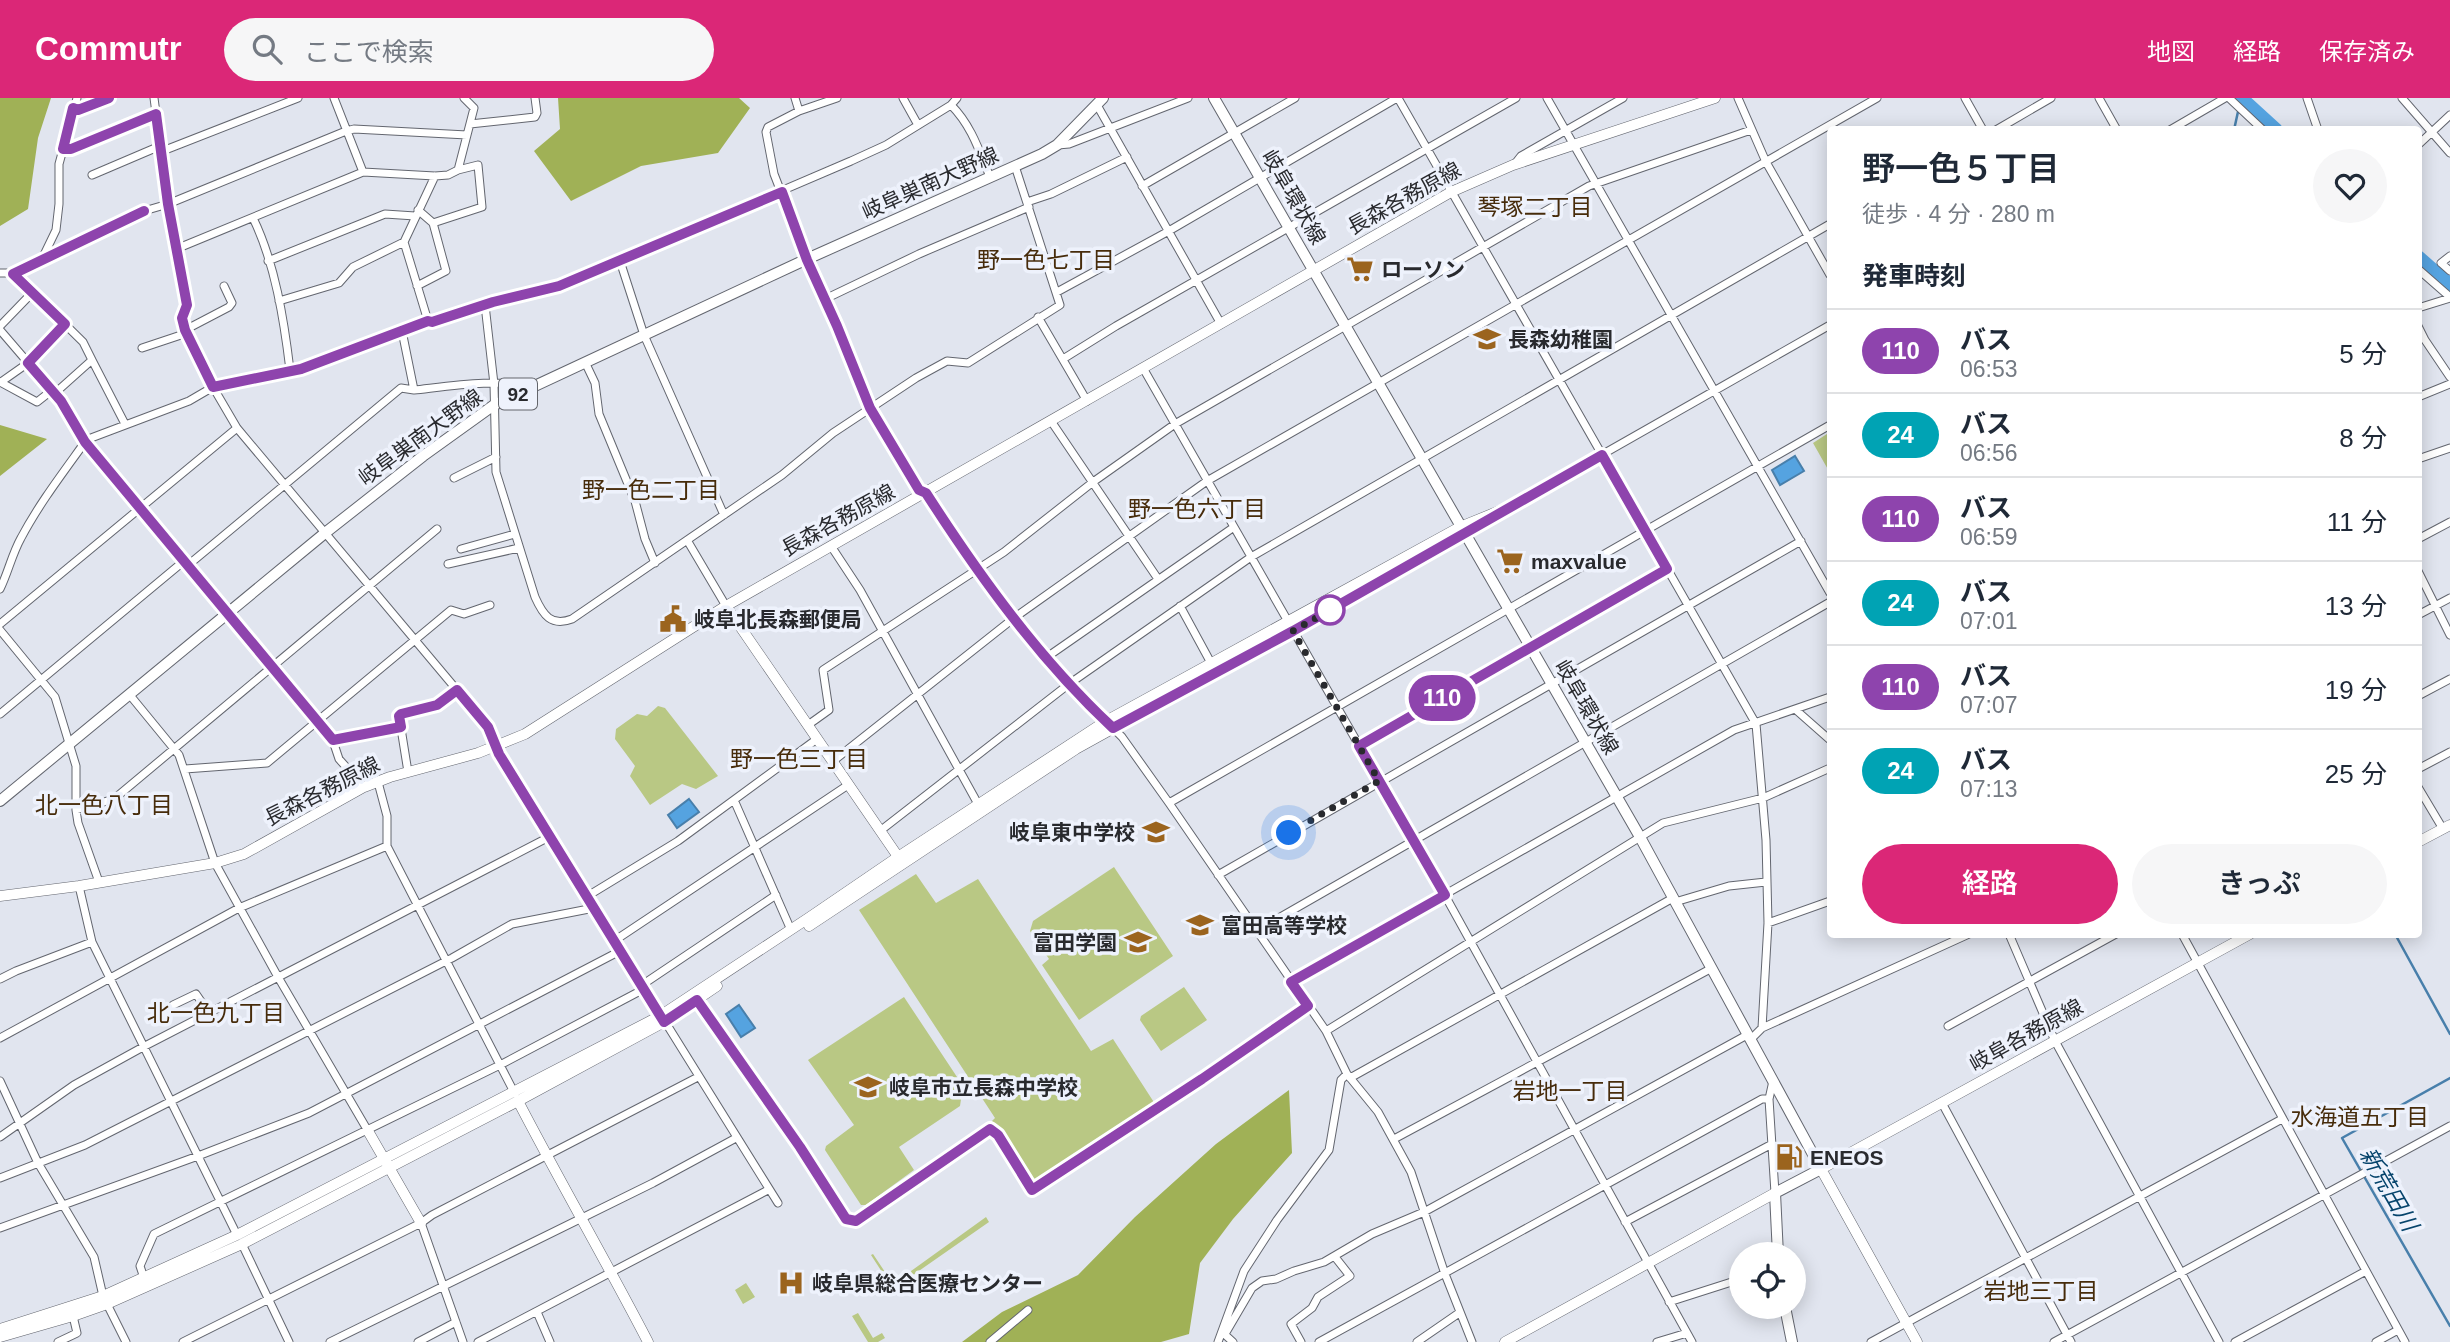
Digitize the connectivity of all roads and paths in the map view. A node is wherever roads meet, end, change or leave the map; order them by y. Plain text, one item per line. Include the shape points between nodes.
1 (77, 98) edge
2 (109, 98) edge
3 (164, 98) edge
4 (298, 98) edge
5 (334, 98) edge
6 (464, 98) edge
7 (535, 98) edge
8 (795, 98) edge
9 (837, 98) edge
10 (903, 98) edge
11 (1188, 98) edge
12 (1214, 98) edge
13 (1295, 98) edge
14 (1397, 98) edge
15 (1516, 98) edge
16 (1547, 98) edge
17 (1623, 98) edge
18 (1715, 98) edge
19 (1738, 98) edge
20 (1877, 98) edge
21 (1965, 98) edge
22 (2051, 98) edge
23 (2099, 98) edge
24 (2227, 98) edge
25 (2307, 98) edge
26 (2402, 98) edge
27 (154, 100) edge
28 (954, 101) edge
29 (1100, 102) edge
30 (73, 108) junction
31 (799, 111) junction
32 (156, 114) junction
33 (2450, 115) edge
34 (470, 124) junction
35 (918, 125) junction
36 (1828, 126) edge
37 (1981, 126) edge
38 (2003, 126) edge
39 (2115, 126) edge
40 (2177, 126) edge
41 (2258, 126) edge
42 (2318, 126) edge
43 (1110, 127) junction
44 (1827, 127) edge
45 (346, 131) junction
46 (1566, 131) junction
47 (1751, 131) junction
48 (1234, 133) junction
49 (2433, 134) junction
50 (467, 135) junction
51 (2422, 142) edge
52 (1057, 145) junction
53 (1574, 146) junction
54 (63, 149) junction
55 (160, 149) junction
56 (1427, 150) junction
57 (2450, 153) edge
58 (1127, 157) junction
59 (1766, 162) junction
60 (1513, 165) junction
61 (1015, 166) junction
62 (458, 170) junction
63 (363, 172) junction
64 (92, 175) dead end
65 (435, 176) junction
66 (990, 177) junction
67 (1260, 177) junction
68 (1596, 185) junction
69 (1142, 186) junction
70 (782, 192) junction
71 (1451, 192) junction
72 (168, 204) junction
73 (1028, 205) junction
74 (416, 213) junction
75 (253, 218) junction
76 (433, 223) junction
77 (1827, 226) edge
78 (1289, 227) junction
79 (1167, 232) junction
80 (1809, 236) junction
81 (1628, 240) junction
82 (404, 242) junction
83 (1483, 248) junction
84 (176, 249) junction
85 (2450, 256) edge
86 (42, 260) junction
87 (807, 260) junction
88 (268, 261) junction
89 (620, 261) junction
90 (1827, 269) edge
91 (1314, 271) junction
92 (2450, 271) edge
93 (0, 273) edge
94 (2422, 273) edge
95 (13, 274) junction
96 (1196, 281) junction
97 (224, 286) dead end
98 (417, 286) junction
99 (1057, 292) junction
100 (32, 293) junction
101 (2450, 298) edge
102 (825, 299) junction
103 (279, 301) junction
104 (485, 305) junction
105 (1516, 305) junction
106 (2422, 307) edge
107 (1672, 315) junction
108 (1038, 317) junction
109 (428, 321) junction
110 (65, 324) junction
111 (1221, 324) junction
112 (1347, 325) junction
113 (1827, 327) edge
114 (0, 328) edge
115 (402, 331) junction
116 (186, 332) junction
117 (2422, 334) edge
118 (644, 335) junction
119 (142, 348) dead end
120 (1063, 359) junction
121 (92, 360) junction
122 (585, 362) junction
123 (28, 363) junction
124 (1143, 368) junction
125 (290, 370) junction
126 (2450, 377) edge
127 (1559, 380) junction
128 (1, 382) edge
129 (1379, 383) junction
130 (494, 384) junction
131 (2450, 384) edge
132 (213, 387) junction
133 (530, 388) junction
134 (414, 390) junction
135 (1714, 391) junction
136 (53, 392) junction
137 (2422, 395) edge
138 (1087, 401) junction
139 (494, 405) junction
140 (870, 408) junction
141 (1051, 421) junction
142 (125, 424) junction
143 (1175, 424) junction
144 (1827, 427) edge
145 (237, 428) junction
146 (85, 442) junction
147 (2450, 448) edge
148 (1602, 455) junction
149 (496, 457) junction
150 (1421, 457) junction
151 (2422, 458) edge
152 (1758, 466) junction
153 (454, 478) dead end
154 (1207, 481) junction
155 (1093, 482) junction
156 (285, 484) junction
157 (926, 493) junction
158 (1514, 505) joint
159 (140, 508) junction
160 (724, 514) junction
161 (2450, 522) edge
162 (1234, 527) junction
163 (437, 529) dead end
164 (1462, 530) junction
165 (1646, 531) junction
166 (325, 533) junction
167 (515, 534) junction
168 (1129, 537) junction
169 (2422, 537) edge
170 (687, 540) junction
171 (1801, 541) junction
172 (831, 546) junction
173 (461, 548) dead end
174 (519, 548) junction
175 (1251, 557) junction
176 (655, 563) junction
177 (186, 564) junction
178 (448, 564) dead end
179 (1667, 569) junction
180 (975, 570) junction
181 (1158, 579) junction
182 (2422, 580) edge
183 (369, 586) junction
184 (1827, 588) edge
185 (0, 589) edge
186 (2450, 597) edge
187 (1827, 604) edge
188 (490, 605) dead end
189 (726, 606) junction
190 (1180, 606) junction
191 (1688, 606) junction
192 (2434, 606) junction
193 (1509, 609) junction
194 (226, 613) junction
195 (2422, 613) edge
196 (1014, 618) junction
197 (1287, 621) junction
198 (0, 627) edge
199 (883, 630) junction
200 (1293, 631) junction
201 (2450, 635) edge
202 (415, 640) junction
203 (1531, 647) junction
204 (1047, 657) junction
205 (1211, 663) junction
206 (1722, 665) junction
207 (272, 666) junction
208 (2450, 679) edge
209 (41, 680) junction
210 (1069, 684) junction
211 (1552, 684) junction
212 (457, 690) junction
213 (129, 694) junction
214 (918, 694) junction
215 (2422, 694) edge
216 (1827, 698) edge
217 (1336, 707) junction
218 (1796, 710) junction
219 (0, 714) edge
220 (317, 721) junction
221 (1756, 724) junction
222 (808, 725) junction
223 (1110, 725) junction
224 (401, 727) junction
225 (1827, 737) edge
226 (817, 738) junction
227 (333, 740) junction
228 (1584, 742) junction
229 (69, 744) junction
230 (1359, 746) junction
231 (497, 747) junction
232 (174, 748) junction
233 (2450, 752) edge
234 (832, 762) junction
235 (2422, 767) edge
236 (185, 769) junction
237 (960, 769) junction
238 (1827, 769) edge
239 (408, 772) junction
240 (1379, 781) junction
241 (848, 785) junction
242 (379, 786) dead end
243 (364, 787) junction
244 (2422, 793) edge
245 (1616, 797) junction
246 (1763, 798) junction
247 (734, 800) junction
248 (0, 801) edge
249 (1169, 803) junction
250 (978, 804) junction
251 (76, 810) junction
252 (2446, 827) edge
253 (880, 831) junction
254 (550, 837) junction
255 (1640, 837) junction
256 (2422, 840) edge
257 (1414, 841) junction
258 (387, 846) junction
259 (754, 847) junction
260 (900, 860) junction
261 (215, 863) junction
262 (1218, 875) junction
263 (99, 882) junction
264 (1766, 882) junction
265 (79, 886) junction
266 (776, 895) junction
267 (1445, 895) junction
268 (0, 896) edge
269 (586, 897) junction
270 (1674, 900) junction
271 (1827, 902) edge
272 (418, 906) junction
273 (239, 908) junction
274 (594, 908) junction
275 (1768, 923) junction
276 (790, 930) junction
277 (1256, 931) junction
278 (1960, 938) edge
279 (2011, 938) edge
280 (2109, 938) edge
281 (2184, 938) edge
282 (2243, 938) edge
283 (614, 941) junction
284 (1471, 941) junction
285 (92, 942) junction
286 (620, 951) junction
287 (445, 959) junction
288 (2198, 963) junction
289 (1712, 968) junction
290 (278, 977) junction
291 (0, 979) edge
292 (110, 979) junction
293 (2030, 981) junction
294 (1291, 982) junction
295 (643, 987) junction
296 (1500, 995) junction
297 (697, 1000) junction
298 (173, 1005) dead end
299 (1308, 1006) junction
300 (209, 1013) junction
301 (662, 1019) junction
302 (480, 1025) junction
303 (1948, 1026) dead end
304 (1762, 1028) junction
305 (309, 1029) junction
306 (1326, 1031) junction
307 (0, 1038) edge
308 (1749, 1038) junction
309 (2055, 1041) junction
310 (143, 1047) junction
311 (1537, 1062) junction
312 (500, 1065) junction
313 (1348, 1076) junction
314 (698, 1077) junction
315 (0, 1081) edge
316 (1773, 1082) junction
317 (345, 1094) junction
318 (516, 1096) junction
319 (1769, 1099) junction
320 (170, 1101) junction
321 (1942, 1103) junction
322 (2282, 1119) junction
323 (19, 1122) junction
324 (2450, 1126) edge
325 (1574, 1129) junction
326 (368, 1130) junction
327 (0, 1137) edge
328 (736, 1139) junction
329 (1394, 1139) junction
330 (1772, 1144) junction
331 (546, 1154) junction
332 (198, 1156) junction
333 (38, 1163) junction
334 (387, 1163) junction
335 (1821, 1169) junction
336 (0, 1178) edge
337 (1605, 1186) junction
338 (768, 1190) junction
339 (1775, 1193) junction
340 (2324, 1195) junction
341 (2140, 1196) junction
342 (221, 1200) junction
343 (778, 1203) dead end
344 (62, 1204) junction
345 (1424, 1212) junction
346 (583, 1218) junction
347 (1625, 1222) junction
348 (421, 1223) junction
349 (0, 1228) edge
350 (239, 1239) junction
351 (1777, 1242) edge
352 (1335, 1257) junction
353 (2026, 1258) junction
354 (1647, 1263) junction
355 (2366, 1271) junction
356 (612, 1272) junction
357 (2181, 1273) junction
358 (1445, 1274) junction
359 (144, 1278) junction
360 (1729, 1283) edge
361 (444, 1286) junction
362 (269, 1299) junction
363 (105, 1300) junction
364 (1669, 1302) junction
365 (1028, 1310) dead end
366 (537, 1312) junction
367 (1459, 1313) junction
368 (73, 1316) junction
369 (1788, 1319) edge
370 (456, 1322) junction
371 (1905, 1324) junction
372 (0, 1329) edge
373 (2398, 1329) junction
374 (1224, 1333) junction
375 (1687, 1333) junction
376 (0, 1337) edge
377 (2069, 1338) edge
378 (58, 1342) edge
379 (126, 1342) edge
380 (183, 1342) edge
381 (289, 1342) edge
382 (330, 1342) edge
383 (418, 1342) edge
384 (463, 1342) edge
385 (478, 1342) edge
386 (550, 1342) edge
387 (649, 1342) edge
388 (990, 1342) edge
389 (1218, 1342) edge
390 (1233, 1342) edge
391 (1301, 1342) edge
392 (1319, 1342) edge
393 (1418, 1342) edge
394 (1472, 1342) edge
395 (1504, 1342) edge
396 (1657, 1342) edge
397 (1692, 1342) edge
398 (1793, 1342) edge
399 (1871, 1342) edge
400 (1917, 1342) edge
401 (2054, 1342) edge
402 (2219, 1342) edge
403 (2235, 1342) edge
404 (2376, 1342) edge
405 (2405, 1342) edge

1 - 30 street
2 - 30 street
3 - 27 street
4 - 55 street
5 - 45 street
6 - 34 street via 474,108
7 - 34 street via 535,117
8 - 31 street
9 - 31 street
10 - 35 street
11 - 43 street
12 - 48 main road, 岐阜環状線
13 - 48 street
14 - 56 street
14 - 67 street
15 - 56 street
16 - 46 street
17 - 46 street
18 - 53 street, 長森各務原線
19 - 47 street
20 - 36 street
21 - 37 street
22 - 38 street
23 - 39 street
24 - 40 street
24 - 41 street
25 - 42 street
26 - 49 street
27 - 32 street
28 - 35 street
28 - 66 street
29 - 43 street
29 - 52 main road, 岐阜巣南大野線 / 92
30 - 54 street
31 - 70 street via 766,132
32 - 54 street
32 - 55 street
33 - 49 street
34 - 50 street
35 - 70 street via 886,145
43 - 52 street
43 - 58 street
44 - 59 street
45 - 50 street
45 - 63 street
45 - 72 street
46 - 53 street
46 - 60 street
47 - 59 street
47 - 68 street
48 - 67 main road, 岐阜環状線
48 - 69 street
49 - 51 street
49 - 57 street
50 - 62 street
52 - 61 main road, 岐阜巣南大野線 / 92
53 - 60 street, 長森各務原線
53 - 68 street
54 - 86 street via 56,229
55 - 64 street
55 - 72 street
56 - 71 street
56 - 78 street
58 - 69 street
58 - 73 street
59 - 80 street
59 - 81 street
60 - 71 street, 長森各務原線
61 - 66 main road, 岐阜巣南大野線 / 92
61 - 73 street
62 - 65 street
62 - 76 street via 478,165 482,207
63 - 65 street
63 - 75 street
65 - 74 street
66 - 87 main road, 岐阜巣南大野線 / 92
67 - 78 main road, 岐阜環状線
67 - 79 street
68 - 81 street
68 - 83 street
69 - 79 street
70 - 87 street
70 - 89 street
71 - 83 street
71 - 91 street, 長森各務原線
72 - 84 street
72 - 86 street
73 - 99 street
73 - 102 street
74 - 76 street
74 - 82 street
74 - 88 street via 385,214
75 - 84 street
75 - 88 street
76 - 98 street via 446,271
77 - 80 street
78 - 91 main road, 岐阜環状線
78 - 96 street
79 - 96 street
79 - 99 street
80 - 90 street
80 - 107 street
81 - 105 street
81 - 107 street
82 - 98 street
82 - 103 street via 353,267 339,284
83 - 105 street
83 - 112 street
84 - 116 street via 187,305 182,318
85 - 92 street via 2441,263
86 - 95 street
87 - 102 street
87 - 118 main road, 岐阜巣南大野線 / 92
88 - 103 street
89 - 104 street via 559,286
89 - 118 street
91 - 111 street, 長森各務原線
91 - 112 main road, 岐阜環状線
93 - 95 street
94 - 101 street
95 - 100 street
96 - 111 street
96 - 120 street
97 - 116 street via 231,297 229,307
98 - 109 street
99 - 108 street via 1060,305
100 - 110 street
100 - 114 street
101 - 106 street
102 - 140 street
103 - 125 street
104 - 109 street
104 - 130 street
105 - 127 street
105 - 129 street
107 - 127 street
107 - 135 street
108 - 120 street
108 - 140 street via 968,363 947,361
109 - 115 street
110 - 121 street via 83,342
110 - 123 street
111 - 124 street, 長森各務原線
112 - 129 main road, 岐阜環状線
112 - 143 street
113 - 135 street
114 - 123 street
115 - 125 street
115 - 134 street
116 - 119 street
116 - 132 street
117 - 126 street
118 - 122 main road, 岐阜巣南大野線 / 92
118 - 160 street
120 - 138 street
121 - 136 street
121 - 142 street
122 - 133 main road, 岐阜巣南大野線 / 92
122 - 176 street via 595,383 598,414
123 - 128 street
123 - 136 street
124 - 138 street, 長森各務原線
124 - 143 street
125 - 132 street
127 - 148 street
127 - 150 street
128 - 136 street via 37,402
129 - 150 main road, 岐阜環状線
129 - 154 street
130 - 133 street
130 - 134 street
130 - 139 street
131 - 137 street
132 - 142 street via 189,401
132 - 145 street
133 - 139 main road, 岐阜巣南大野線 / 92
134 - 156 street via 401,388
135 - 148 street
135 - 152 street
136 - 146 street
138 - 141 street, 長森各務原線
139 - 149 street
139 - 166 main road, 岐阜巣南大野線 / 92
140 - 157 street via 919,490
140 - 160 street
141 - 155 street
141 - 157 street, 長森各務原線
142 - 146 street
143 - 154 street
143 - 155 street
144 - 152 street
145 - 156 street
145 - 159 street
146 - 159 street
146 - 185 street via 19,541
147 - 151 street
148 - 158 street
148 - 165 street
149 - 153 street
149 - 167 street
150 - 164 main road, 岐阜環状線
150 - 175 street
152 - 165 street
152 - 171 street
154 - 162 street
154 - 168 street
155 - 168 street
155 - 180 street
156 - 166 street
156 - 177 street
157 - 172 street, 長森各務原線
157 - 180 street
158 - 164 street
159 - 177 street
159 - 198 street
160 - 170 street
161 - 169 street
162 - 175 street
162 - 181 street
163 - 183 street
164 - 193 main road, 岐阜環状線
164 - 197 street
164 - 200 street
165 - 179 street
165 - 193 street
166 - 183 street
166 - 194 main road, 岐阜巣南大野線 / 92
167 - 173 street
167 - 174 street
168 - 181 street
168 - 196 street
170 - 176 street
170 - 189 street
171 - 184 street
171 - 191 street
172 - 189 street, 長森各務原線
172 - 199 street
174 - 176 street via 542,611 551,621 562,623
174 - 178 street
175 - 190 street
175 - 197 street
177 - 194 street
177 - 209 street
179 - 191 street
179 - 203 street
180 - 196 street
180 - 199 street
181 - 204 street
182 - 192 street
183 - 202 street
183 - 207 street
186 - 192 street
187 - 206 street
188 - 202 street via 464,614 452,610
189 - 222 street
189 - 231 street, 長森各務原線 via 525,734
190 - 205 street
190 - 210 street
191 - 206 street
191 - 211 street
192 - 195 street
192 - 201 street
193 - 203 main road, 岐阜環状線
193 - 217 street
194 - 207 street
194 - 213 main road, 岐阜巣南大野線 / 92
196 - 204 street
196 - 214 street
197 - 200 street
197 - 205 street
198 - 209 street
199 - 214 street
199 - 222 street via 823,670 829,710
200 - 217 street
200 - 223 street
202 - 212 street
202 - 220 street
203 - 211 main road, 岐阜環状線
203 - 230 street
204 - 210 street
205 - 223 street
206 - 221 street
206 - 228 street
207 - 220 street
207 - 232 street
208 - 215 street
209 - 219 street
209 - 229 street via 55,697
210 - 223 street
210 - 237 street
211 - 228 main road, 岐阜環状線
211 - 240 street
212 - 224 street via 437,705 401,714
212 - 231 street via 488,727
213 - 229 main road, 岐阜巣南大野線 / 92
213 - 232 street
214 - 234 street
214 - 237 street
216 - 218 street
217 - 230 street
217 - 249 street
218 - 221 street
218 - 225 street
220 - 227 street
220 - 236 street via 267,763
221 - 245 street via 1734,730
221 - 246 street
222 - 226 street
223 - 249 street
223 - 250 street
223 - 260 street
224 - 227 street
224 - 239 street
226 - 234 street
226 - 247 street
227 - 243 street via 339,759
228 - 245 main road, 岐阜環状線
228 - 257 street
229 - 248 main road, 岐阜巣南大野線 / 92
229 - 251 street via 76,766
230 - 240 street
231 - 239 street, 長森各務原線
231 - 254 street
232 - 236 street
232 - 251 street via 114,799
233 - 235 street
234 - 241 street
236 - 261 street
237 - 250 street
237 - 253 street
238 - 246 street
239 - 243 street, 長森各務原線
240 - 257 street
240 - 262 street
241 - 253 street
241 - 259 street
242 - 258 street via 387,816
243 - 261 street, 長森各務原線 via 244,853
244 - 252 street
245 - 255 main road, 岐阜環状線
245 - 267 street
246 - 255 street via 1673,819
246 - 264 street
247 - 259 street
247 - 269 street via 678,841
249 - 262 street
250 - 260 street
251 - 263 street
252 - 256 street
253 - 260 street
254 - 269 street
254 - 272 street
255 - 270 main road, 岐阜環状線
255 - 284 street
257 - 267 street
257 - 277 street
258 - 272 street
258 - 273 street
259 - 266 street
259 - 283 street
260 - 276 street
260 - 297 street
261 - 263 street, 長森各務原線
261 - 273 street
262 - 277 street
263 - 265 street, 長森各務原線
264 - 270 street
264 - 275 street
265 - 268 street, 長森各務原線
265 - 285 street
266 - 276 street
266 - 295 street
267 - 284 street
267 - 294 street
269 - 274 street
270 - 289 main road, 岐阜環状線
270 - 296 street
271 - 275 street
272 - 287 street
272 - 290 street
273 - 290 street
273 - 292 street
274 - 283 street
274 - 287 street via 512,924
275 - 304 street
276 - 301 street
277 - 294 street
278 - 304 street
279 - 293 street
280 - 293 street
281 - 288 street
282 - 288 street, 岐阜各務原線
283 - 286 street
284 - 296 street
284 - 306 street
285 - 291 street
285 - 292 street
286 - 295 street
286 - 302 street
287 - 302 street
287 - 305 street
288 - 309 street, 岐阜各務原線
288 - 322 street
289 - 308 main road, 岐阜環状線
289 - 311 street
290 - 300 street
290 - 305 street
292 - 307 street
292 - 310 street
293 - 303 street
293 - 309 street
294 - 299 street
295 - 301 street
295 - 312 street
296 - 311 street
296 - 313 street
297 - 299 street via 852,1222 990,1129 1032,1190
297 - 301 street
298 - 300 street via 195,994
299 - 306 street
300 - 310 street
301 - 314 street
301 - 318 street
302 - 312 street
302 - 317 street
304 - 308 street
305 - 317 street
305 - 320 street
306 - 313 street
308 - 316 main road, 岐阜環状線
308 - 325 street
309 - 321 street, 岐阜各務原線
309 - 341 street
310 - 320 street
310 - 323 street
311 - 325 street
311 - 329 street
312 - 318 street
312 - 326 street
313 - 329 street
313 - 374 street via 1341,1080 1329,1150 1244,1271
314 - 328 street
314 - 331 street
315 - 323 street
316 - 319 street
316 - 335 main road, 岐阜環状線
317 - 326 street
317 - 332 street
318 - 331 street
318 - 334 street
319 - 330 street
319 - 337 street
320 - 332 street
320 - 333 street via 85,1145
321 - 335 street, 岐阜各務原線
321 - 353 street
322 - 340 street
322 - 341 street
323 - 327 street
323 - 333 street
324 - 340 street
325 - 337 street
325 - 345 street
326 - 334 street
326 - 342 street
328 - 338 street
328 - 346 street
329 - 345 street
330 - 339 street
330 - 347 street
331 - 346 street
331 - 348 street
332 - 342 street
332 - 344 street
333 - 336 street
333 - 344 street
334 - 348 street
334 - 350 street
335 - 339 main road
335 - 371 street
337 - 347 street
337 - 358 street
338 - 343 street
338 - 356 street
339 - 351 main road
339 - 354 street
340 - 355 street
340 - 357 street
341 - 353 street
341 - 357 street
342 - 350 street
342 - 359 street via 154,1234 140,1266
344 - 349 street
344 - 363 street via 94,1257
345 - 352 street via 1372,1234
345 - 358 street
346 - 356 street
346 - 361 street
347 - 354 street
348 - 361 street
348 - 362 street
350 - 359 street
350 - 362 street
350 - 363 street
352 - 374 street via 1262,1281
352 - 391 street via 1350,1276 1318,1297 1312,1308 1291,1324
353 - 371 street
353 - 377 street
354 - 364 street
354 - 395 street
355 - 373 street
355 - 403 street
356 - 366 street
356 - 387 street
357 - 377 street
357 - 402 street
358 - 367 street
358 - 392 street
359 - 363 street
360 - 364 street
361 - 370 street
361 - 382 street
362 - 380 street
362 - 381 street
363 - 368 street
363 - 372 street
363 - 379 street
364 - 375 street
365 - 388 street
366 - 385 street
366 - 386 street
367 - 393 street
367 - 394 street
368 - 376 street
368 - 378 street via 77,1333
369 - 398 main road
370 - 383 street
370 - 384 street
371 - 399 street
371 - 400 street
373 - 404 street
373 - 405 street
374 - 389 street
374 - 390 street
375 - 396 street
375 - 397 street
377 - 401 street

